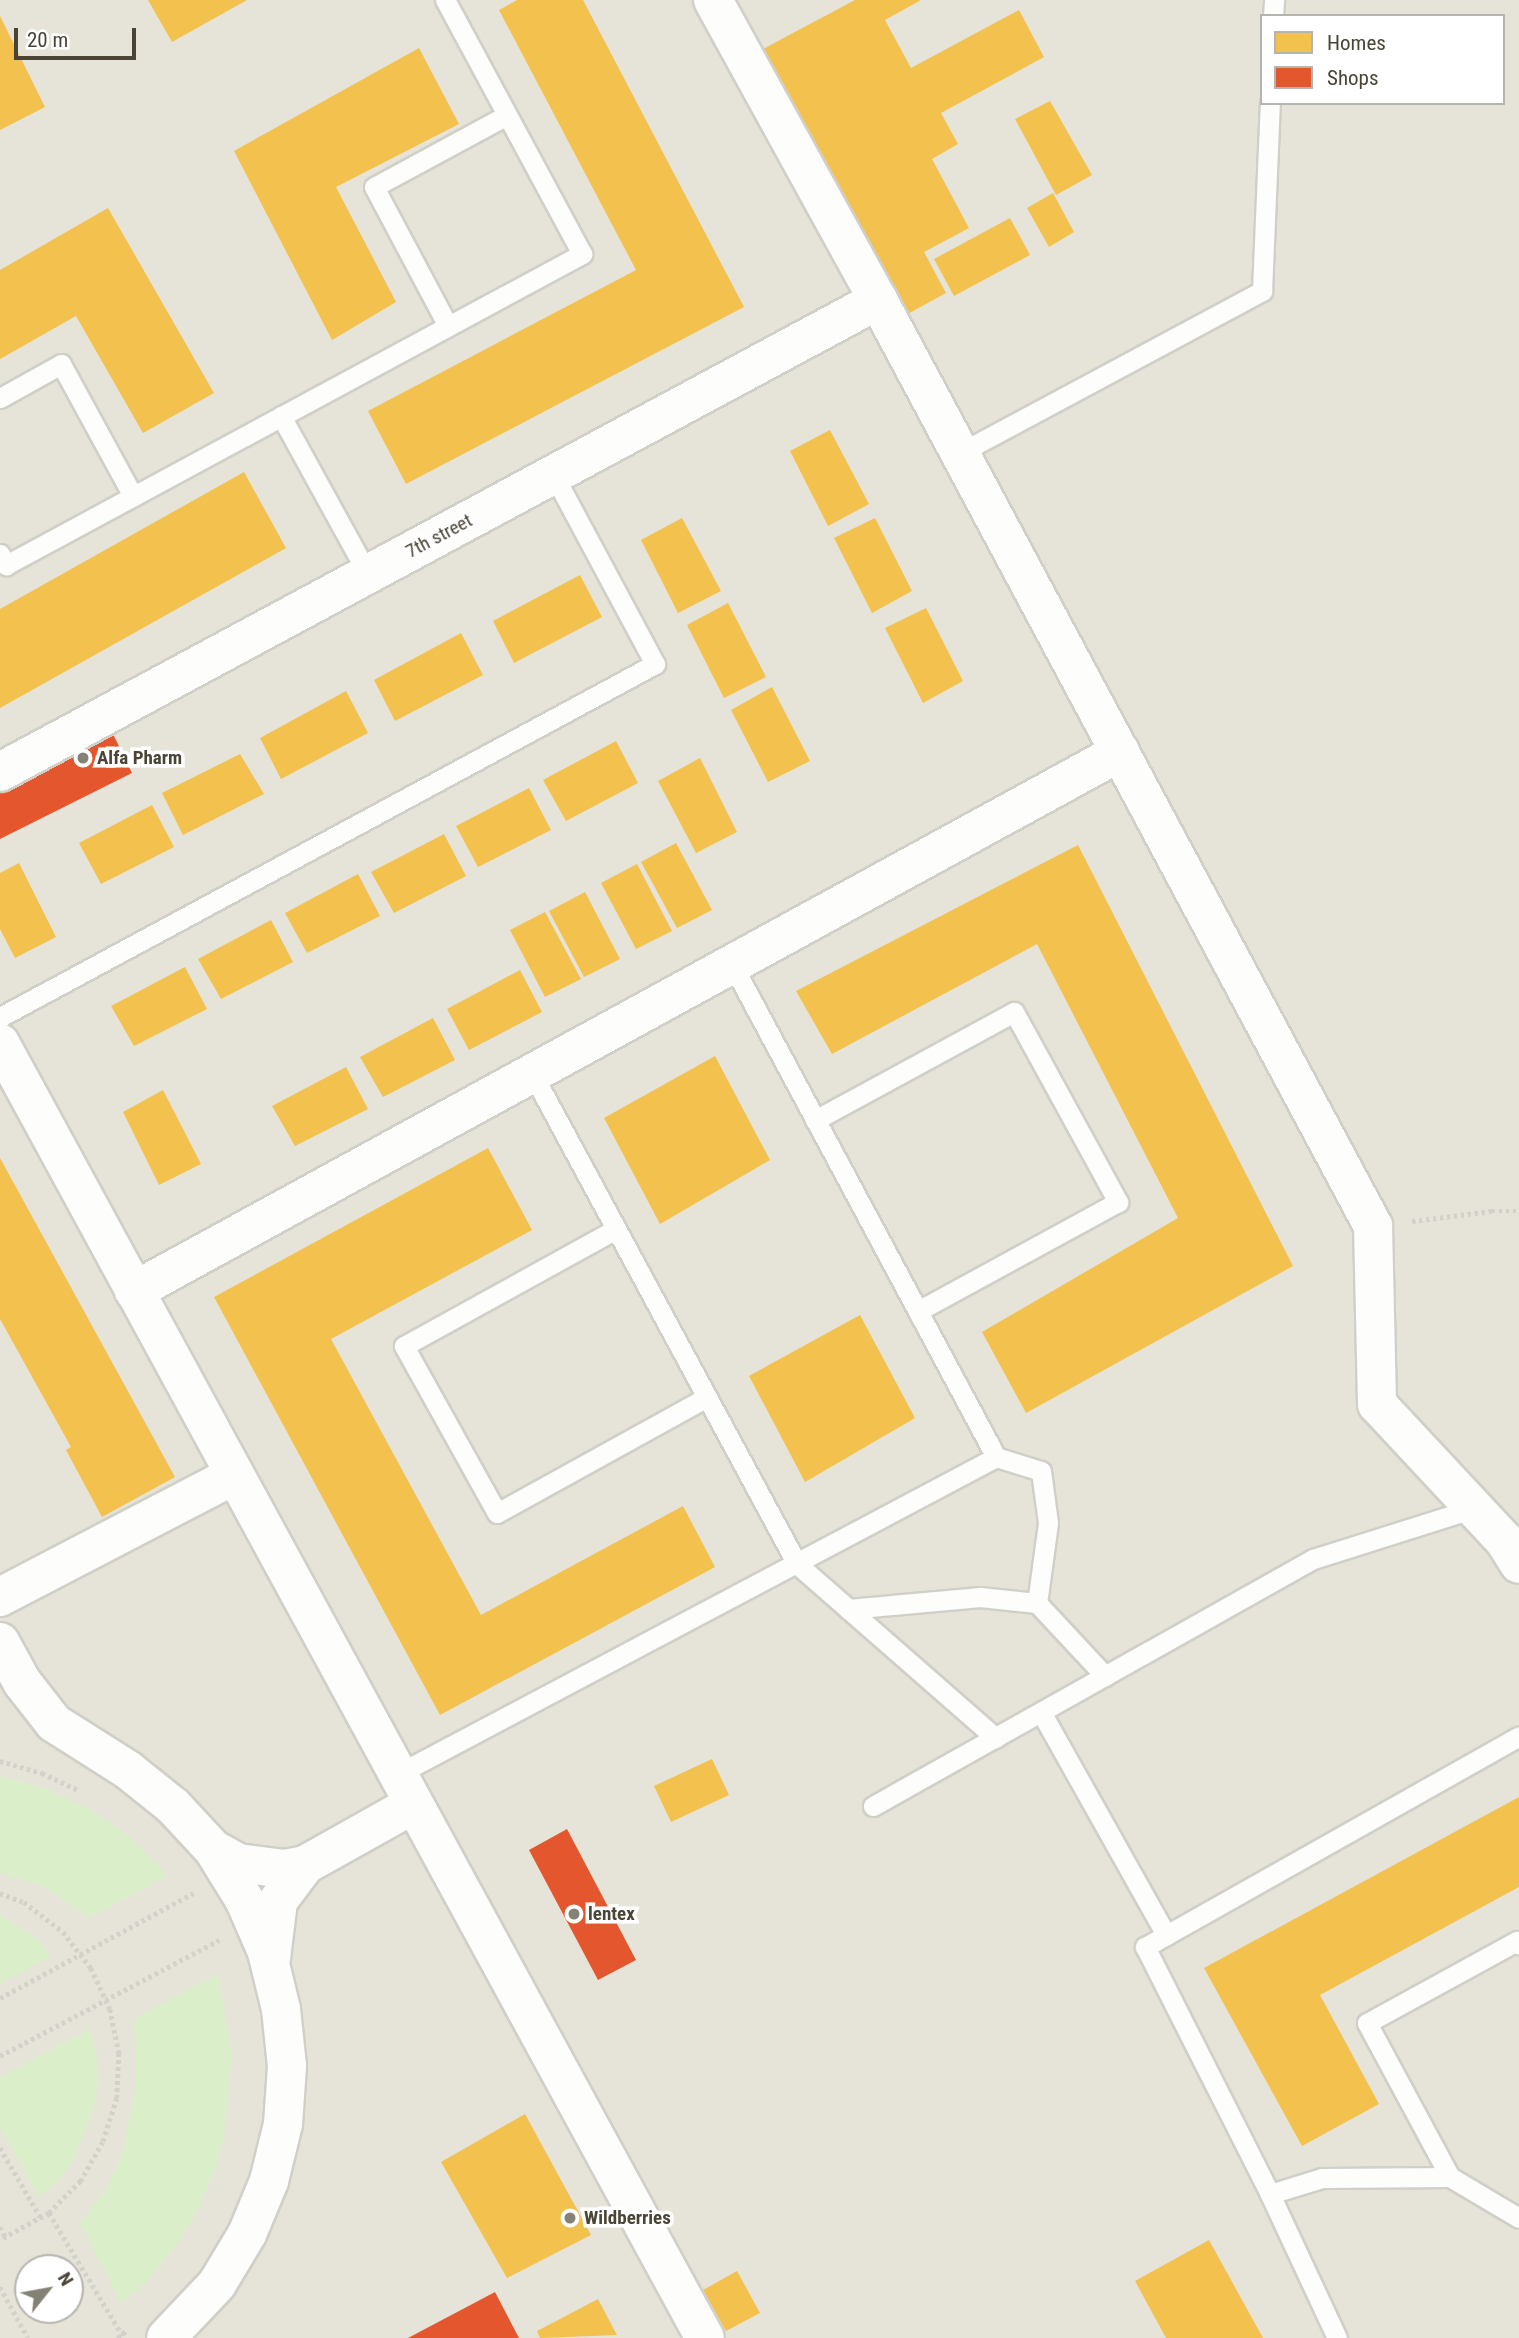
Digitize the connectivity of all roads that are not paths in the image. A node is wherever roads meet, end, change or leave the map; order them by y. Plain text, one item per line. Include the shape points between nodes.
1 (445, 0) edge
2 (713, 0) edge
3 (1270, 105) edge
4 (507, 115) junction
5 (878, 300) junction
6 (448, 326) junction
7 (0, 398) edge
8 (281, 416) junction
9 (960, 453) junction
10 (553, 474) junction
11 (133, 496) junction
12 (0, 554) edge
13 (368, 574) junction
14 (1120, 752) junction
15 (0, 772) edge
16 (732, 964) junction
17 (0, 1017) edge
18 (0, 1043) edge
19 (532, 1073) junction
20 (815, 1120) junction
21 (616, 1229) junction
22 (134, 1291) junction
23 (918, 1311) junction
24 (707, 1397) junction
25 (996, 1458) junction
26 (234, 1475) junction
27 (1475, 1508) junction
28 (797, 1564) junction
29 (1519, 1564) edge
30 (0, 1597) edge
31 (1037, 1603) junction
32 (848, 1609) junction
33 (0, 1642) edge
34 (1105, 1676) junction
35 (1041, 1712) junction
36 (1519, 1736) edge
37 (996, 1738) junction
38 (404, 1790) junction
39 (873, 1806) dead end
40 (212, 1849) junction
41 (305, 1865) junction
42 (1166, 1935) junction
43 (1519, 1945) edge
44 (271, 1966) junction
45 (1450, 2177) junction
46 (1270, 2194) junction
47 (1519, 2218) edge
48 (149, 2332) edge
49 (691, 2333) edge
50 (1337, 2338) edge

1 - 4 lane
2 - 5 street
3 - 9 lane via 1262,291
4 - 6 lane via 374,187
4 - 6 lane via 582,254
5 - 9 street
5 - 10 street, 7th street
6 - 8 lane
7 - 11 lane via 61,364
8 - 11 lane
8 - 13 lane
9 - 14 street
10 - 13 street, 7th street
10 - 17 lane via 655,664
11 - 12 lane via 6,565
13 - 15 street, 7th street
14 - 16 street
14 - 27 street via 1373,1226 1377,1404
16 - 19 street
16 - 20 lane
18 - 22 street
19 - 21 lane
19 - 22 street
20 - 23 lane
20 - 23 lane via 1014,1012 1118,1202
21 - 24 lane
21 - 24 lane via 404,1346 497,1514
22 - 26 street
23 - 25 lane
24 - 28 lane
25 - 28 lane
25 - 31 lane via 1041,1471 1048,1523
26 - 30 street
26 - 38 street
27 - 29 street
27 - 34 lane via 1313,1559
28 - 32 lane
28 - 38 lane
31 - 32 lane via 980,1597
31 - 34 lane
32 - 37 lane
33 - 40 street via 22,1682 54,1723 128,1770 173,1807
34 - 35 lane
35 - 37 lane
35 - 42 lane
36 - 42 lane
37 - 39 lane
38 - 41 street
38 - 49 street
40 - 41 street via 238,1863 263,1868
40 - 44 street via 244,1899
41 - 44 street via 278,1901
42 - 46 lane via 1145,1947
43 - 45 lane via 1517,1941 1367,2023
44 - 48 street via 287,2066 283,2124 269,2181 247,2234 217,2284
45 - 46 lane via 1322,2178
45 - 47 lane
46 - 50 lane

